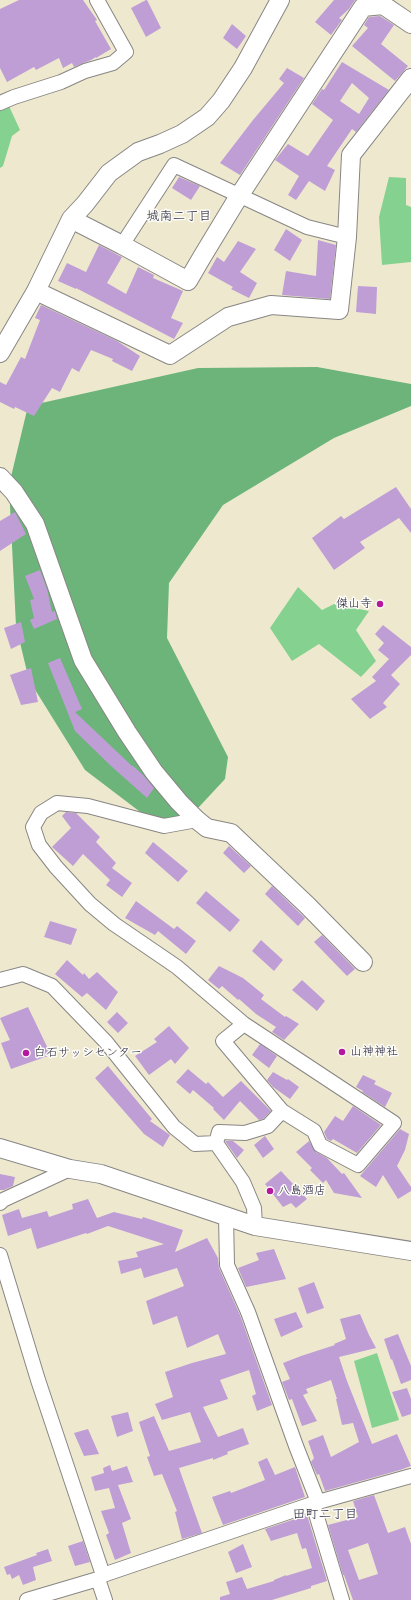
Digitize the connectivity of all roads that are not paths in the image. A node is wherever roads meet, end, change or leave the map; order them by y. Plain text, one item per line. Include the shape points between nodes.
1 (97, 0) edge
2 (280, 0) edge
3 (411, 24) edge
4 (411, 78) edge
5 (0, 103) edge
6 (239, 196) junction
7 (71, 219) junction
8 (346, 237) junction
9 (122, 245) junction
10 (36, 291) junction
11 (0, 352) edge
12 (0, 477) edge
13 (197, 820) junction
14 (363, 962) dead end
15 (0, 980) edge
16 (244, 1024) junction
17 (282, 1111) junction
18 (216, 1143) junction
19 (0, 1148) edge
20 (70, 1168) junction
21 (0, 1203) edge
22 (226, 1217) junction
23 (255, 1226) junction
24 (411, 1251) edge
25 (0, 1255) edge
26 (411, 1476) edge
27 (315, 1503) junction
28 (101, 1577) junction
29 (27, 1600) edge
30 (105, 1600) edge
31 (342, 1600) edge

1 - 5 street via 126,52 112,63
2 - 7 street via 243,68 207,117 182,134 138,152 109,173
3 - 6 street via 383,5 363,7
4 - 8 street via 351,155
6 - 8 street via 307,227
6 - 9 street via 174,165
6 - 9 street via 188,281
7 - 9 street
7 - 10 street
8 - 10 street via 339,310 271,304 228,317 170,355
10 - 11 street
12 - 13 street via 14,492 35,524 83,660 154,772
13 - 14 street via 207,828 231,834
13 - 16 street via 164,826 88,806 57,803 40,813 33,827 39,846 90,904 114,924 177,966
15 - 18 street via 23,974 52,986 106,1042 174,1127 194,1144
16 - 17 street via 223,1040
16 - 17 street via 394,1123 358,1165 320,1145 314,1131
17 - 18 street via 268,1126 246,1133 219,1132
18 - 23 street via 243,1182 254,1208
19 - 20 street
20 - 21 street
20 - 22 street via 101,1174
22 - 23 street
22 - 27 street via 227,1265 248,1312
23 - 24 street
25 - 28 street
26 - 27 street
27 - 28 street
27 - 31 street
28 - 29 street
28 - 30 street

